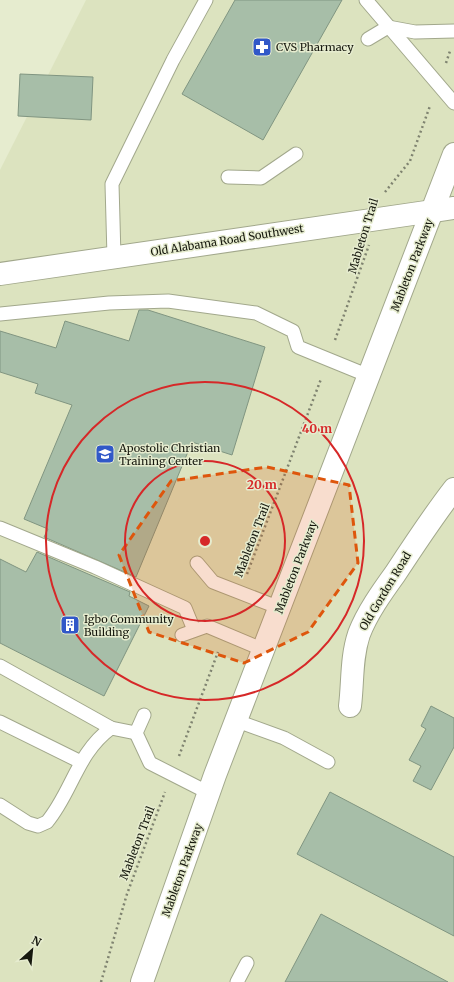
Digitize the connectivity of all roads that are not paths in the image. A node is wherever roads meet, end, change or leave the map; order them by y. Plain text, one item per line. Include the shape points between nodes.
1 (206, 0) edge
2 (366, 0) edge
3 (388, 27) junction
4 (454, 31) edge
5 (368, 39) dead end
6 (454, 102) edge
7 (296, 154) dead end
8 (454, 154) edge
9 (228, 177) dead end
10 (454, 208) edge
11 (433, 211) junction
12 (114, 257) junction
13 (0, 274) edge
14 (0, 314) edge
15 (369, 376) junction
16 (454, 489) edge
17 (0, 528) edge
18 (197, 563) dead end
19 (280, 608) junction
20 (264, 650) junction
21 (0, 666) edge
22 (350, 706) dead end
23 (144, 715) dead end
24 (237, 721) junction
25 (0, 722) edge
26 (112, 728) junction
27 (136, 733) junction
28 (81, 762) junction
29 (328, 762) dead end
30 (209, 793) junction
31 (0, 805) edge
32 (247, 963) dead end
33 (147, 981) edge
34 (237, 982) edge

1 - 12 lane via 172,60 112,184
2 - 3 lane
3 - 4 lane via 415,32
3 - 5 lane
3 - 6 lane
7 - 9 lane via 260,178
8 - 11 main road, Mableton Parkway
10 - 11 main road, Old Alabama Road Southwest
11 - 12 main road, Old Alabama Road Southwest
11 - 15 main road, Mableton Parkway
12 - 13 main road, Old Alabama Road Southwest
14 - 15 lane via 109,303 168,301 256,313 294,330 298,347
15 - 19 main road, Mableton Parkway
16 - 22 main road, Old Gordon Road via 382,592 360,633 352,661
17 - 20 lane via 185,608 188,633 207,626
18 - 19 lane via 213,582
19 - 20 main road, Mableton Parkway
20 - 24 main road, Mableton Parkway
21 - 26 lane
23 - 27 lane
24 - 29 lane via 284,738
24 - 30 main road, Mableton Parkway
25 - 28 lane
26 - 27 lane
26 - 28 lane via 101,736
27 - 30 lane via 150,763
28 - 31 lane via 47,822 38,826 28,823
30 - 33 main road, Mableton Parkway
32 - 34 lane

